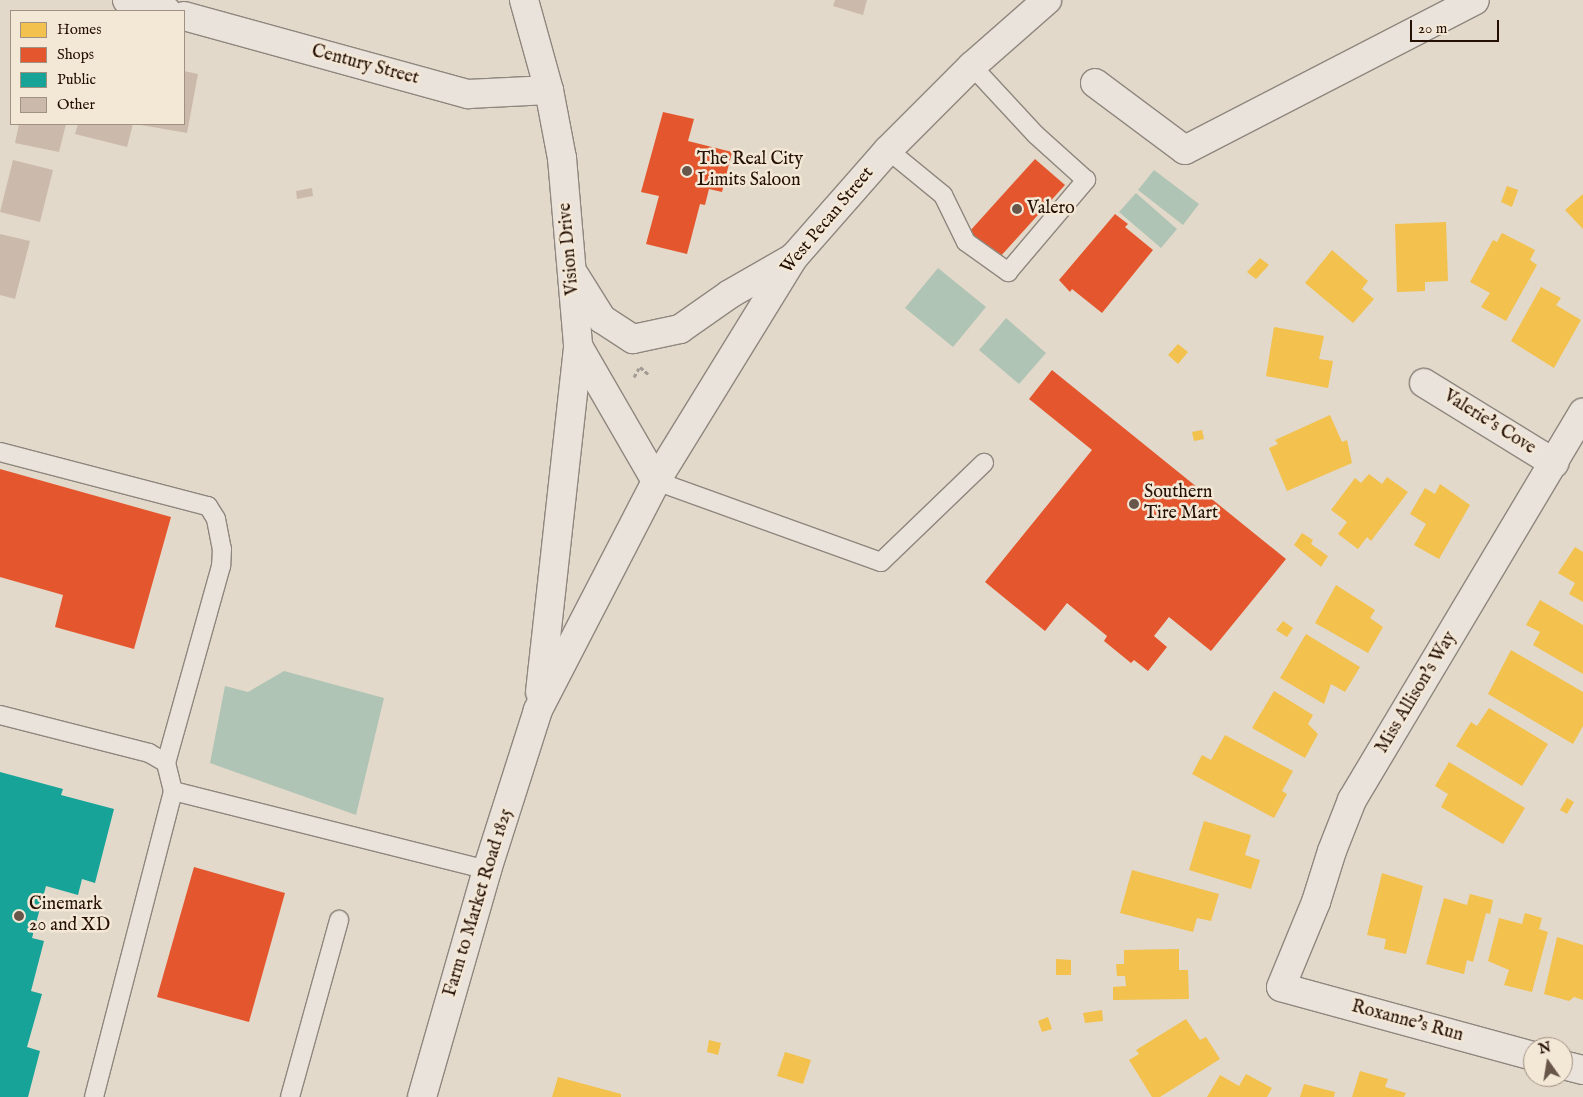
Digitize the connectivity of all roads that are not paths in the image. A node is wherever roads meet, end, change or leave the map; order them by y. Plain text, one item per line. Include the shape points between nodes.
1 (127, 0) edge
2 (524, 0) edge
3 (1475, 0) edge
4 (1032, 5) edge
5 (163, 10) edge
6 (185, 16) edge
7 (972, 66) junction
8 (1095, 84) dead end
9 (549, 90) junction
10 (888, 150) junction
11 (794, 257) junction
12 (572, 272) junction
13 (578, 346) junction
14 (1424, 383) dead end
15 (1583, 413) edge
16 (0, 452) edge
17 (984, 463) dead end
18 (1554, 463) junction
19 (656, 481) junction
20 (538, 710) junction
21 (0, 715) edge
22 (166, 763) junction
23 (173, 791) junction
24 (487, 870) junction
25 (339, 920) dead end
26 (1280, 987) joint
27 (1523, 1053) edge
28 (94, 1097) edge
29 (290, 1097) edge
30 (422, 1097) edge

1 - 5 street
2 - 9 street, Vision Drive
3 - 8 street via 1185,150
4 - 7 street, West Pecan Street
6 - 9 street, Century Street via 468,94
7 - 10 street, West Pecan Street
7 - 10 lane via 1036,135 1086,180 1008,272 966,242 943,195
9 - 12 street, Vision Drive via 562,158
10 - 11 street, West Pecan Street
11 - 12 street via 730,294 680,329 633,339 602,319
11 - 19 street, West Pecan Street
12 - 13 street, Vision Drive
13 - 19 street, Vision Drive
13 - 20 street
14 - 18 street, Valerie's Cove
15 - 18 street, Miss Allison's Way
16 - 22 lane via 208,506 216,519 222,549 221,566
17 - 19 lane via 881,562
18 - 26 street, Miss Allison's Way via 1352,800 1316,902
19 - 20 street, West Pecan Street
20 - 24 street, Farm to Market Road 1825
21 - 22 lane via 129,747
22 - 23 lane
23 - 24 lane
23 - 28 lane
24 - 30 street, Farm to Market Road 1825
25 - 29 lane
26 - 27 street, Roxanne's Run

